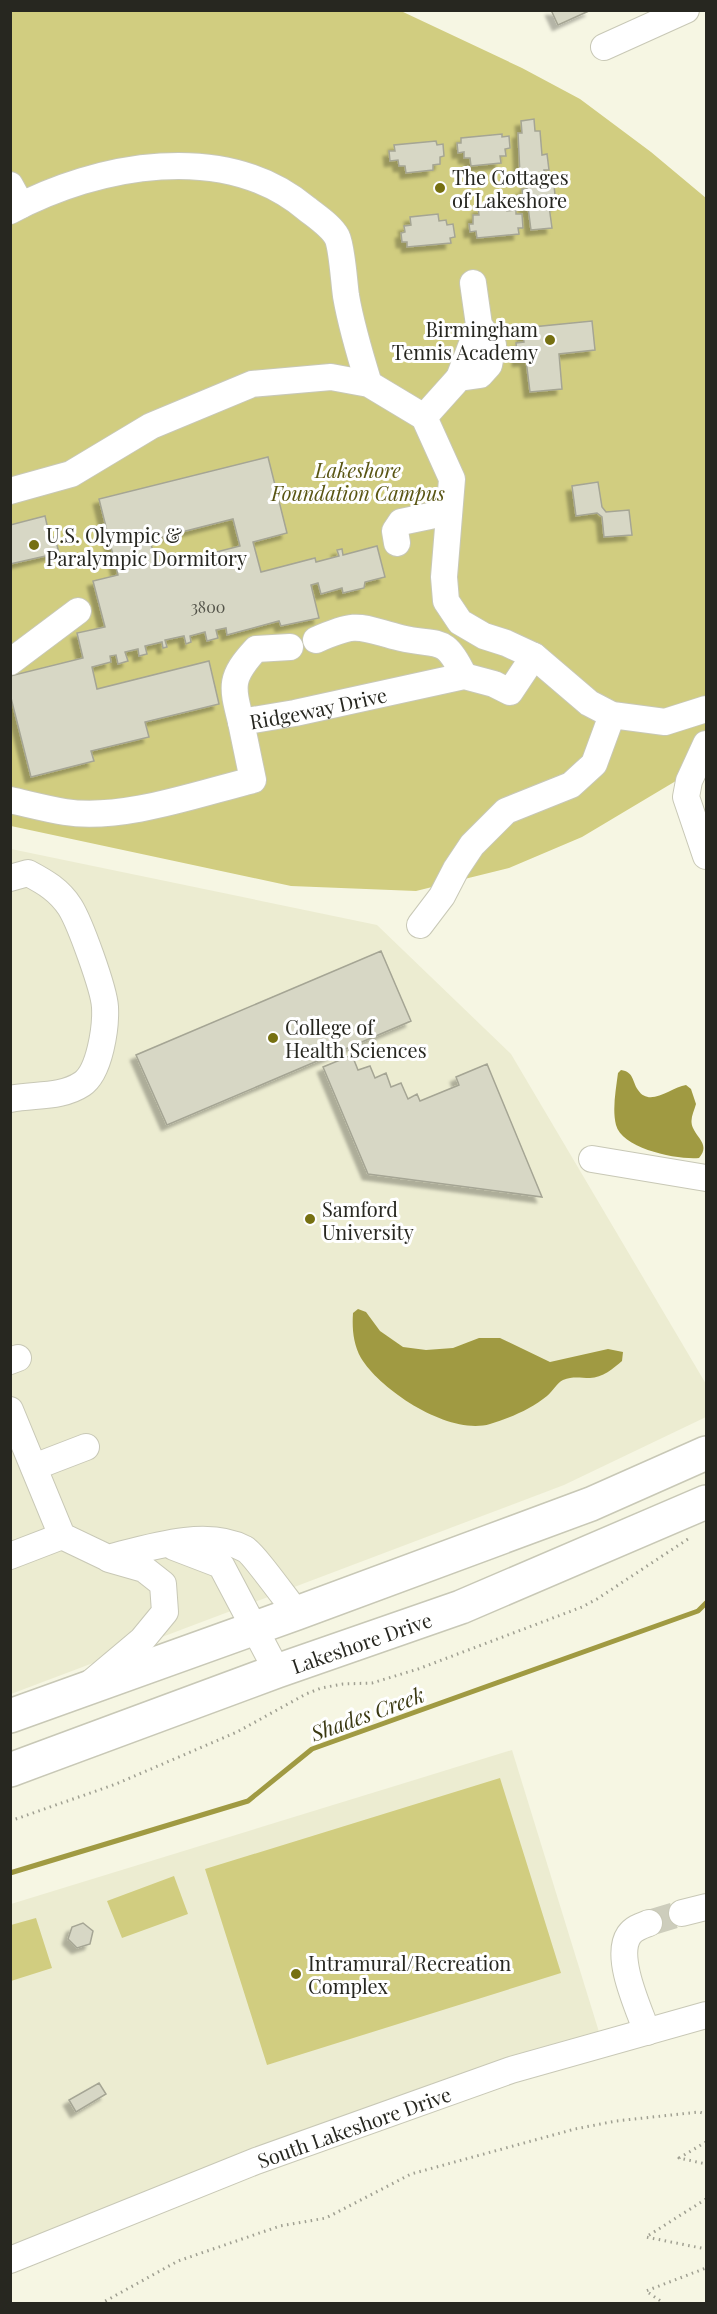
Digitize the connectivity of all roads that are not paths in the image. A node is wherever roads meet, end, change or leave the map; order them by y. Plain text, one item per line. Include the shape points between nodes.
1 (686, 10) edge
2 (604, 47) dead end
3 (14, 200) edge
4 (473, 283) dead end
5 (369, 384) junction
6 (424, 417) junction
7 (10, 491) edge
8 (449, 512) junction
9 (397, 543) dead end
10 (78, 611) dead end
11 (316, 640) dead end
12 (290, 647) dead end
13 (534, 656) junction
14 (10, 662) edge
15 (464, 676) junction
16 (706, 709) edge
17 (612, 715) junction
18 (241, 722) junction
19 (706, 744) edge
20 (10, 800) edge
21 (706, 856) edge
22 (10, 878) edge
23 (420, 925) dead end
24 (10, 1099) edge
25 (592, 1159) dead end
26 (706, 1178) edge
27 (10, 1410) edge
28 (86, 1447) dead end
29 (706, 1453) edge
30 (34, 1467) junction
31 (706, 1502) edge
32 (591, 1504) junction
33 (62, 1536) junction
34 (166, 1543) junction
35 (607, 1544) junction
36 (10, 1556) edge
37 (108, 1558) junction
38 (297, 1614) junction
39 (255, 1629) junction
40 (277, 1671) junction
41 (82, 1690) junction
42 (10, 1716) edge
43 (10, 1770) edge
44 (649, 1923) tunnel mouth
45 (706, 2016) edge
46 (647, 2032) junction
47 (10, 2260) edge

1 - 2 street
3 - 5 street via 34,198 96,176 160,167 207,167 273,185 300,202 337,237 348,305
4 - 6 street via 479,325 493,345 489,365 480,375 459,378
5 - 6 street
5 - 7 street via 331,377 252,384 151,426 71,474
6 - 8 street via 452,479
8 - 9 street via 401,522 395,531
8 - 13 street via 446,600 460,622
10 - 14 street
11 - 15 street via 357,626 404,639 437,642 450,651
12 - 18 street via 256,649 244,662 233,692
13 - 15 street, Ridgeway Drive via 510,692
13 - 17 street via 589,703
15 - 18 street, Ridgeway Drive
16 - 17 street via 665,722
17 - 23 street via 594,764 571,785 506,811 472,845
18 - 20 street, Ridgeway Drive via 253,780 109,813 66,813
19 - 21 street via 689,781 686,798
22 - 24 street via 28,873 52,885 70,908 97,971 105,1006 96,1068 84,1084 60,1094
25 - 26 street
27 - 30 street
28 - 30 street
29 - 32 main road
30 - 33 street
31 - 35 main road, Lakeshore Drive
32 - 35 main road
32 - 38 main road
33 - 36 street
33 - 37 street
34 - 37 street
34 - 38 street via 216,1540 246,1549
34 - 39 street via 221,1565
35 - 40 main road, Lakeshore Drive via 461,1607
37 - 41 street via 144,1569 163,1584 165,1612 142,1640
38 - 39 main road
39 - 40 street
39 - 41 main road
40 - 43 main road, Lakeshore Drive
41 - 42 main road
44 - 46 street via 628,1936 624,1954 627,1975
45 - 46 street, South Lakeshore Drive
46 - 47 street, South Lakeshore Drive via 511,2070 296,2147

